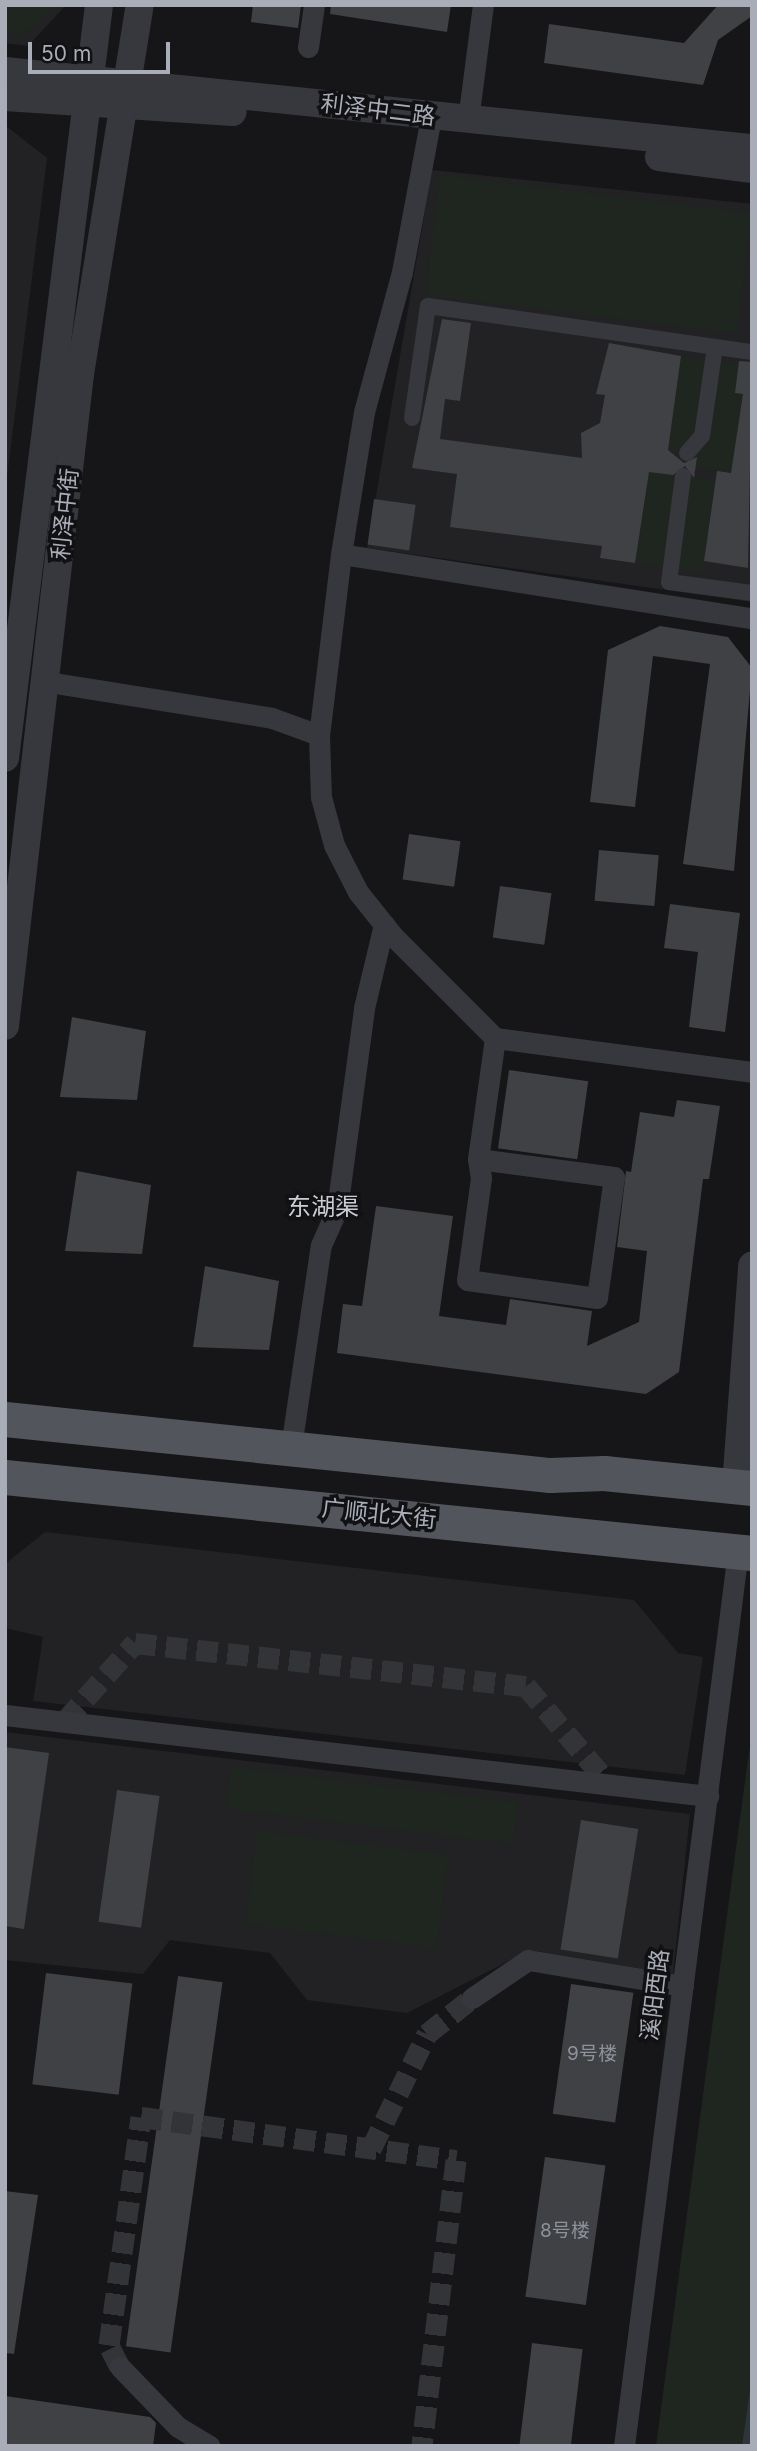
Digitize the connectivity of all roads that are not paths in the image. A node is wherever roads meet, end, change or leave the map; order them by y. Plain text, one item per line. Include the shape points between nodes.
1 (99, 5) edge
2 (140, 5) edge
3 (314, 5) edge
4 (483, 5) edge
5 (307, 47) dead end
6 (5, 71) edge
7 (88, 91) junction
8 (126, 94) junction
9 (5, 97) edge
10 (468, 120) junction
11 (431, 125) junction
12 (752, 148) edge
13 (752, 169) edge
14 (715, 347) junction
15 (752, 352) edge
16 (412, 418) dead end
17 (687, 453) dead end
18 (683, 476) dead end
19 (341, 554) junction
20 (752, 593) edge
21 (752, 618) edge
22 (42, 681) junction
23 (319, 735) junction
24 (5, 758) edge
25 (5, 763) edge
26 (39, 767) junction
27 (384, 924) junction
28 (5, 1026) edge
29 (495, 1038) junction
30 (752, 1072) edge
31 (478, 1159) junction
32 (752, 1266) edge
33 (5, 1419) edge
34 (291, 1447) junction
35 (5, 1477) edge
36 (744, 1487) edge
37 (745, 1552) edge
38 (5, 1715) edge
39 (708, 1796) junction
40 (683, 1986) junction
41 (472, 1998) tunnel mouth
42 (120, 2367) tunnel mouth
43 (210, 2446) edge
44 (624, 2446) edge

1 - 7 street, 利泽中街
2 - 8 street, 利泽中街
3 - 5 street
4 - 10 street
6 - 7 street, 利泽中二路
7 - 8 street, 利泽中二路
7 - 9 street, 利泽中二路
7 - 24 street, 利泽中街
8 - 11 street, 利泽中二路
8 - 22 street, 利泽中街 via 80,374
10 - 11 street, 利泽中二路
10 - 12 street, 利泽中二路
11 - 13 street, 利泽中二路
11 - 19 street via 364,412
14 - 15 street
14 - 16 street via 428,306
14 - 17 street via 702,436
18 - 20 street via 669,582
19 - 21 street
19 - 23 street
22 - 23 street via 272,718
22 - 26 street, 利泽中街
23 - 27 street via 321,797 334,845
25 - 26 street
26 - 28 street, 利泽中街
27 - 29 street
27 - 34 street via 364,1008 337,1209 321,1245
29 - 30 street
29 - 31 street
31 - 31 street via 481,1178 467,1280 597,1298 614,1177
32 - 36 street
33 - 34 main road
34 - 36 main road via 550,1475 604,1473
35 - 37 main road, 广顺北大街
37 - 39 street, 溪阳西路
38 - 39 street
39 - 40 street, 溪阳西路
40 - 41 street via 528,1960
40 - 44 street, 溪阳西路
42 - 43 street via 178,2427

